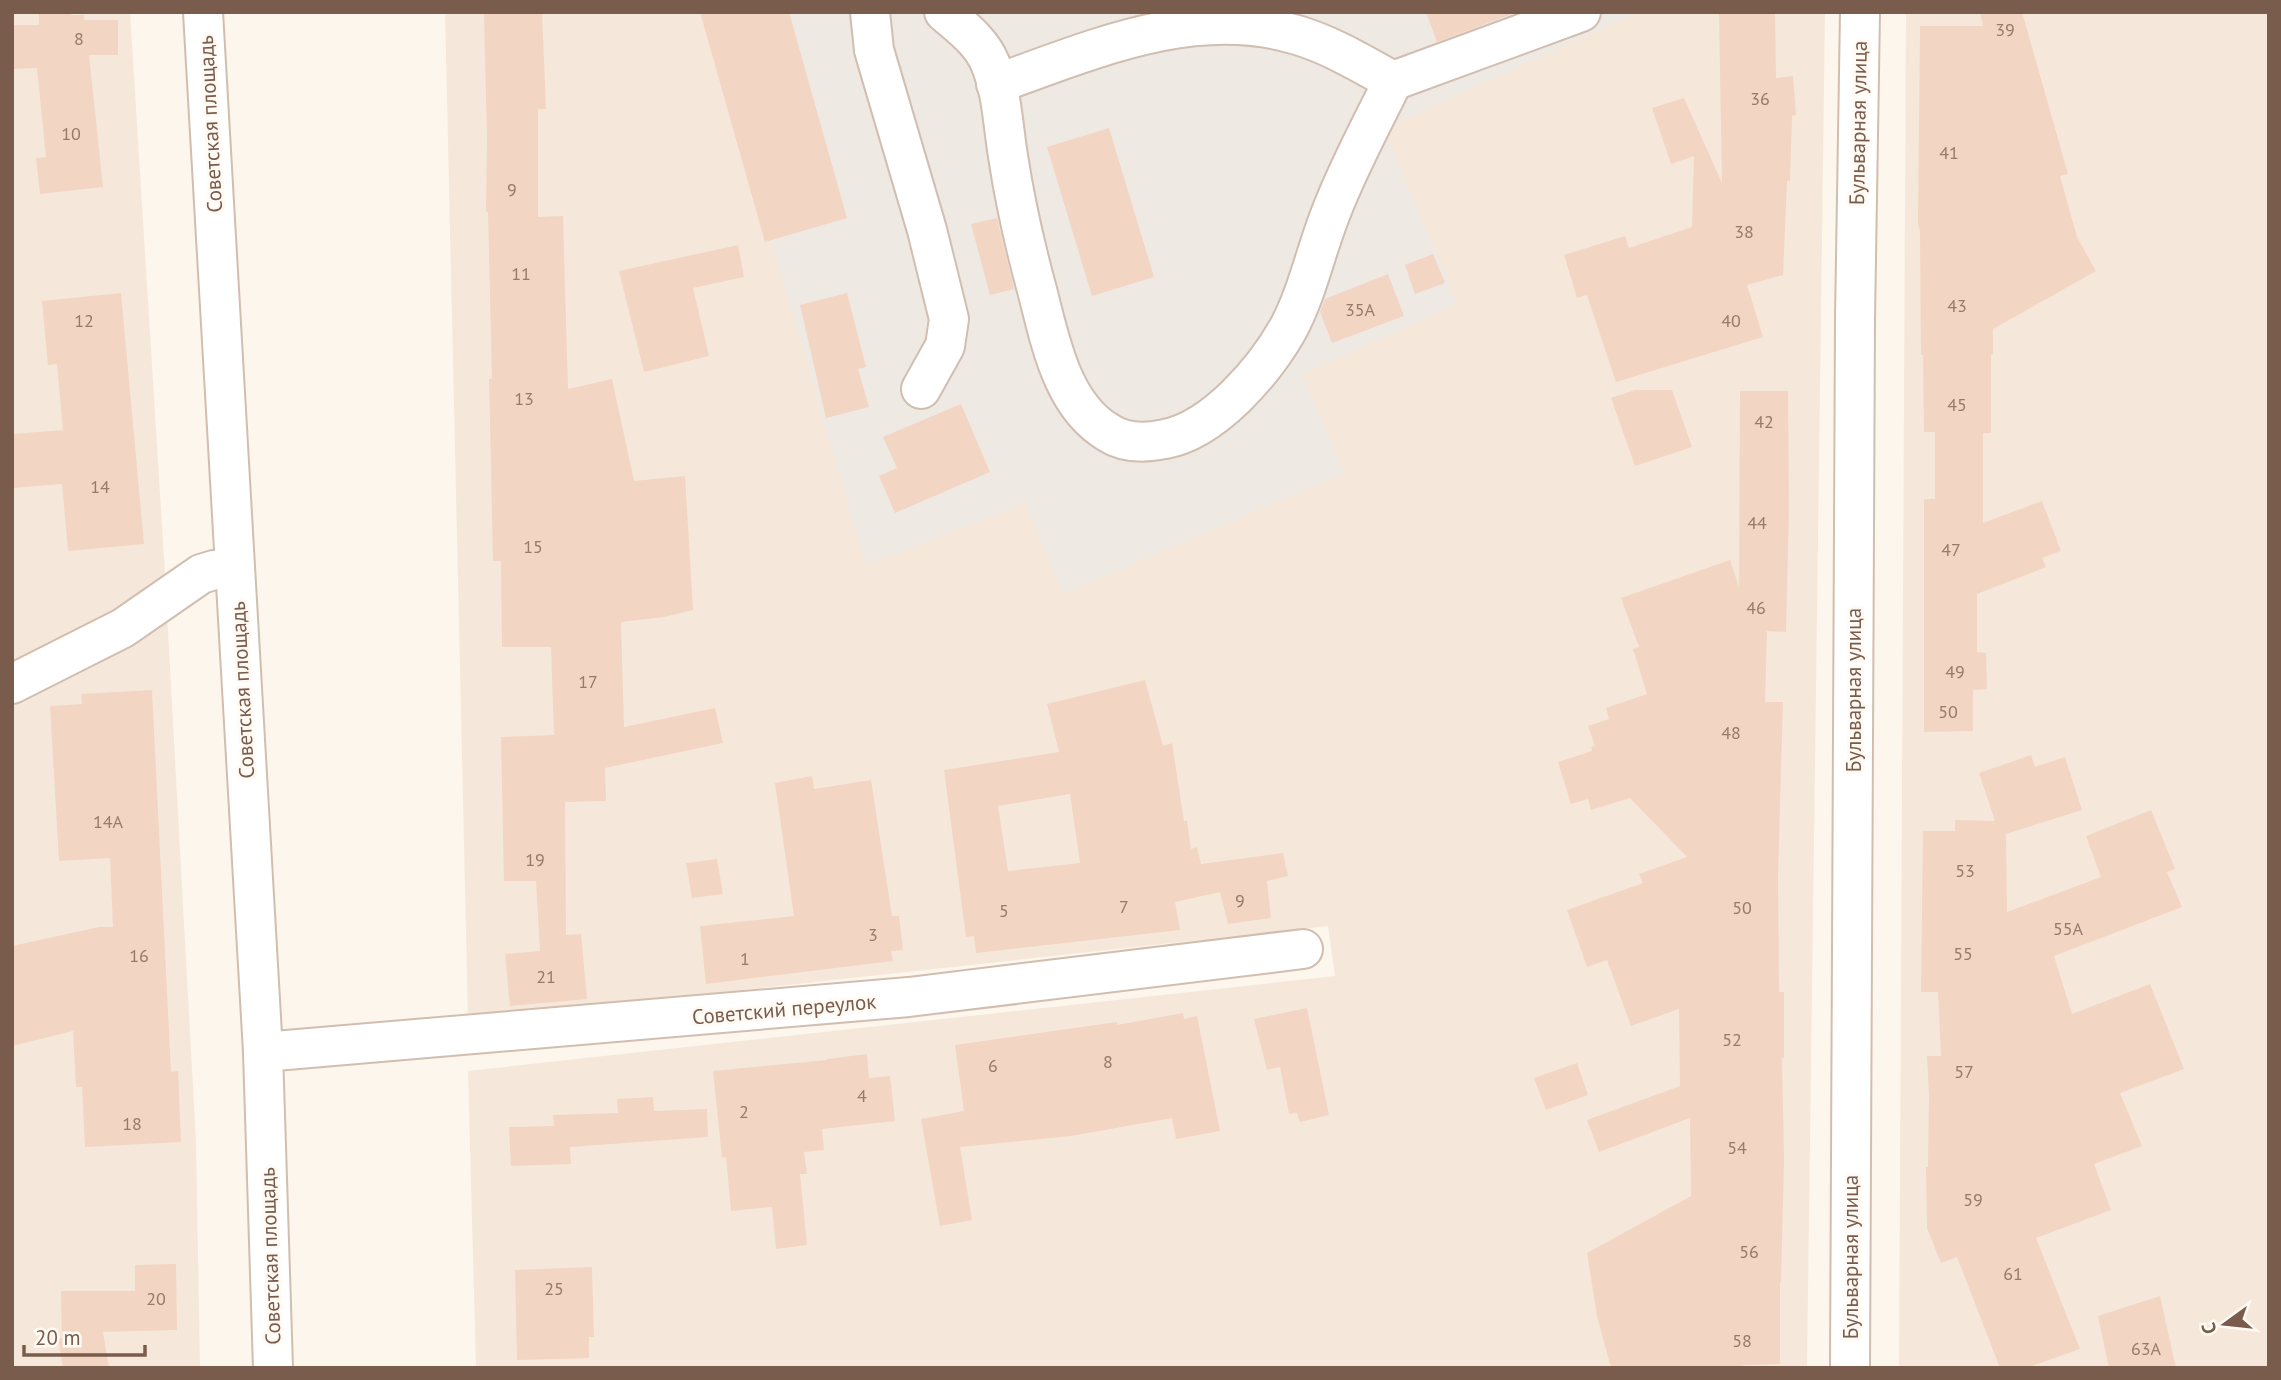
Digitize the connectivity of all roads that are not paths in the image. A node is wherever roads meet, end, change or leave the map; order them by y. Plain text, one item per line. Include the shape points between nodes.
1 (204, 12) edge
2 (870, 12) edge
3 (944, 12) edge
4 (1581, 12) edge
5 (1860, 12) edge
6 (1393, 81) junction
7 (996, 84) junction
8 (921, 389) dead end
9 (235, 569) junction
10 (12, 684) edge
11 (1303, 949) dead end
12 (263, 1052) junction
13 (273, 1368) edge
14 (1850, 1368) edge

1 - 9 street, Советская площадь
2 - 8 street via 874,50 949,319 946,346
3 - 7 street via 981,47
4 - 6 street
5 - 14 street, Бульварная улица
6 - 7 street via 1348,55 1297,35 1214,24 1129,38
6 - 7 street via 1331,212 1301,300 1265,362 1214,416 1172,438 1148,442 1129,441 1093,422 1061,372 1017,212
9 - 10 street via 201,574 123,628
9 - 12 street, Советская площадь
11 - 12 street, Советский переулок via 909,997
12 - 13 street, Советская площадь

